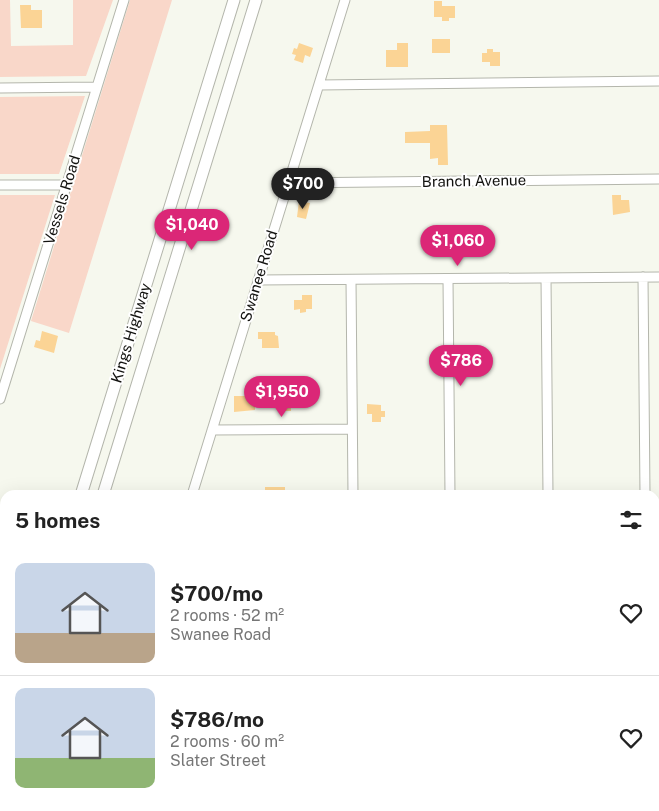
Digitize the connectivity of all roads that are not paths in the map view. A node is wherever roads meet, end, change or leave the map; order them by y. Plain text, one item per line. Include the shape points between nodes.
1 (124, 0) edge
2 (234, 0) edge
3 (256, 0) edge
4 (345, 0) edge
5 (659, 81) edge
6 (319, 85) junction
7 (97, 87) junction
8 (0, 88) edge
9 (659, 179) edge
10 (288, 183) junction
11 (0, 185) edge
12 (67, 185) junction
13 (643, 277) junction
14 (659, 277) edge
15 (546, 278) junction
16 (448, 279) junction
17 (258, 280) junction
18 (351, 280) junction
19 (0, 400) edge
20 (352, 429) junction
21 (212, 430) junction
22 (83, 490) edge
23 (105, 490) edge
24 (194, 490) edge
25 (352, 490) edge
26 (450, 490) edge
27 (548, 490) edge
28 (645, 490) edge

1 - 7 street, Vessels Road
2 - 22 main road, Kings Highway
3 - 23 main road, Kings Highway
4 - 6 street, Swanee Road
5 - 6 street
6 - 10 street, Swanee Road
7 - 8 street
7 - 12 street, Vessels Road
9 - 10 street, Branch Avenue
10 - 17 street, Swanee Road
11 - 12 street
12 - 19 street, Vessels Road
13 - 14 street
13 - 15 street
13 - 28 street
15 - 16 street
15 - 27 street
16 - 18 street
16 - 26 street
17 - 18 street
17 - 21 street, Swanee Road
18 - 20 street
20 - 21 street
20 - 25 street
21 - 24 street, Swanee Road

